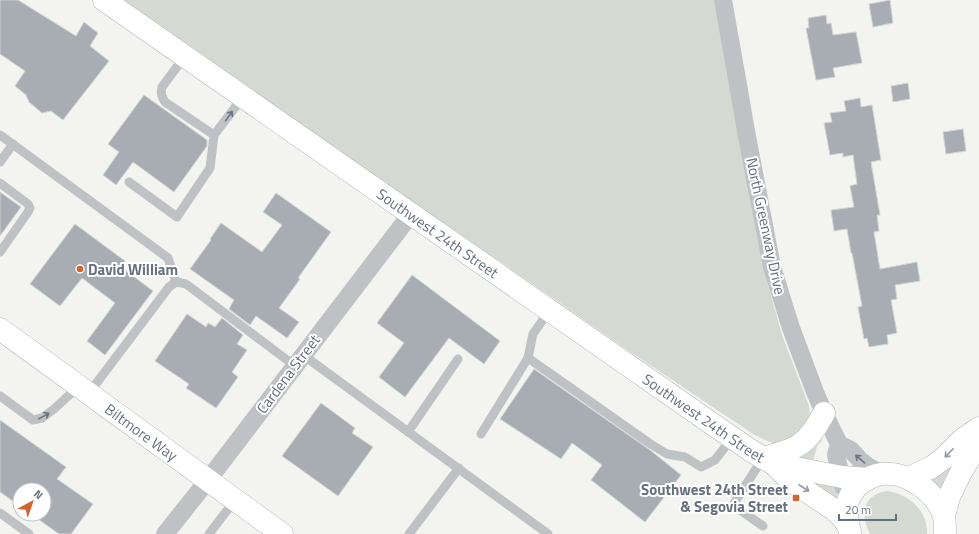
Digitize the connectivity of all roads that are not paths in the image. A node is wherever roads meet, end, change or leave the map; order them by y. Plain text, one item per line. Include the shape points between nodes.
1 (104, 0) edge
2 (723, 0) edge
3 (185, 56) junction
4 (242, 97) junction
5 (0, 135) edge
6 (214, 135) junction
7 (13, 144) junction
8 (0, 162) edge
9 (129, 182) dead end
10 (0, 183) edge
11 (411, 214) junction
12 (0, 252) edge
13 (176, 282) junction
14 (549, 310) junction
15 (0, 329) edge
16 (528, 358) junction
17 (458, 359) dead end
18 (299, 361) junction
19 (84, 390) junction
20 (0, 396) edge
21 (824, 413) junction
22 (979, 428) edge
23 (408, 432) junction
24 (481, 434) dead end
25 (979, 437) edge
26 (732, 438) junction
27 (839, 444) junction
28 (769, 461) junction
29 (459, 468) junction
30 (875, 476) junction
31 (842, 477) junction
32 (909, 478) junction
33 (208, 480) junction
34 (235, 500) junction
35 (0, 513) edge
36 (849, 521) edge
37 (944, 525) edge
38 (763, 526) dead end
39 (270, 528) edge
40 (29, 534) edge
41 (165, 534) edge
42 (209, 534) edge
43 (409, 534) edge
44 (548, 534) edge

1 - 3 street, Southwest 24th Street
2 - 21 street, North Greenway Drive via 772,267 808,376
3 - 4 street, Southwest 24th Street
3 - 6 lane via 162,88 162,97 165,102
6 -> 4 lane
4 - 11 street, Southwest 24th Street
5 - 7 lane
6 - 9 lane via 210,168 177,217
7 - 8 lane
7 - 13 lane via 168,258
10 - 12 lane via 30,208
11 - 14 street, Southwest 24th Street
11 - 18 street, Cardena Street
13 - 18 lane via 186,284
13 - 19 lane via 169,287
14 - 16 lane via 533,334
14 - 26 street, Southwest 24th Street
15 - 19 street, Biltmore Way
16 - 24 lane
16 - 26 lane via 667,454 685,457 701,467 714,460
17 - 23 lane
18 - 23 lane
18 - 33 street, Cardena Street
20 -> 19 lane via 33,420 42,418
19 - 33 street, Biltmore Way
21 - 27 street, North Greenway Drive
21 - 28 street via 807,439
22 -> 32 street via 932,467
23 - 29 lane
25 - 37 street via 949,497
26 - 28 street, Southwest 24th Street
30 -> 27 street via 870,467 851,450
27 - 31 street, North Greenway Drive via 836,455
28 - 31 street, Southwest 24th Street
28 -> 36 street, Southwest 24th Street via 790,480
28 - 38 lane via 733,505
29 - 43 lane
29 - 44 lane
30 - 31 street, Southwest 24th Street
30 - 32 street, Southwest 24th Street via 892,474
30 - 36 street via 858,485 852,493
31 - 36 street, North Greenway Drive
32 - 37 street via 926,489 937,503
33 - 34 street, Biltmore Way
33 - 41 street, Cardena Street
34 - 39 street, Biltmore Way
34 - 42 lane
35 - 40 lane

